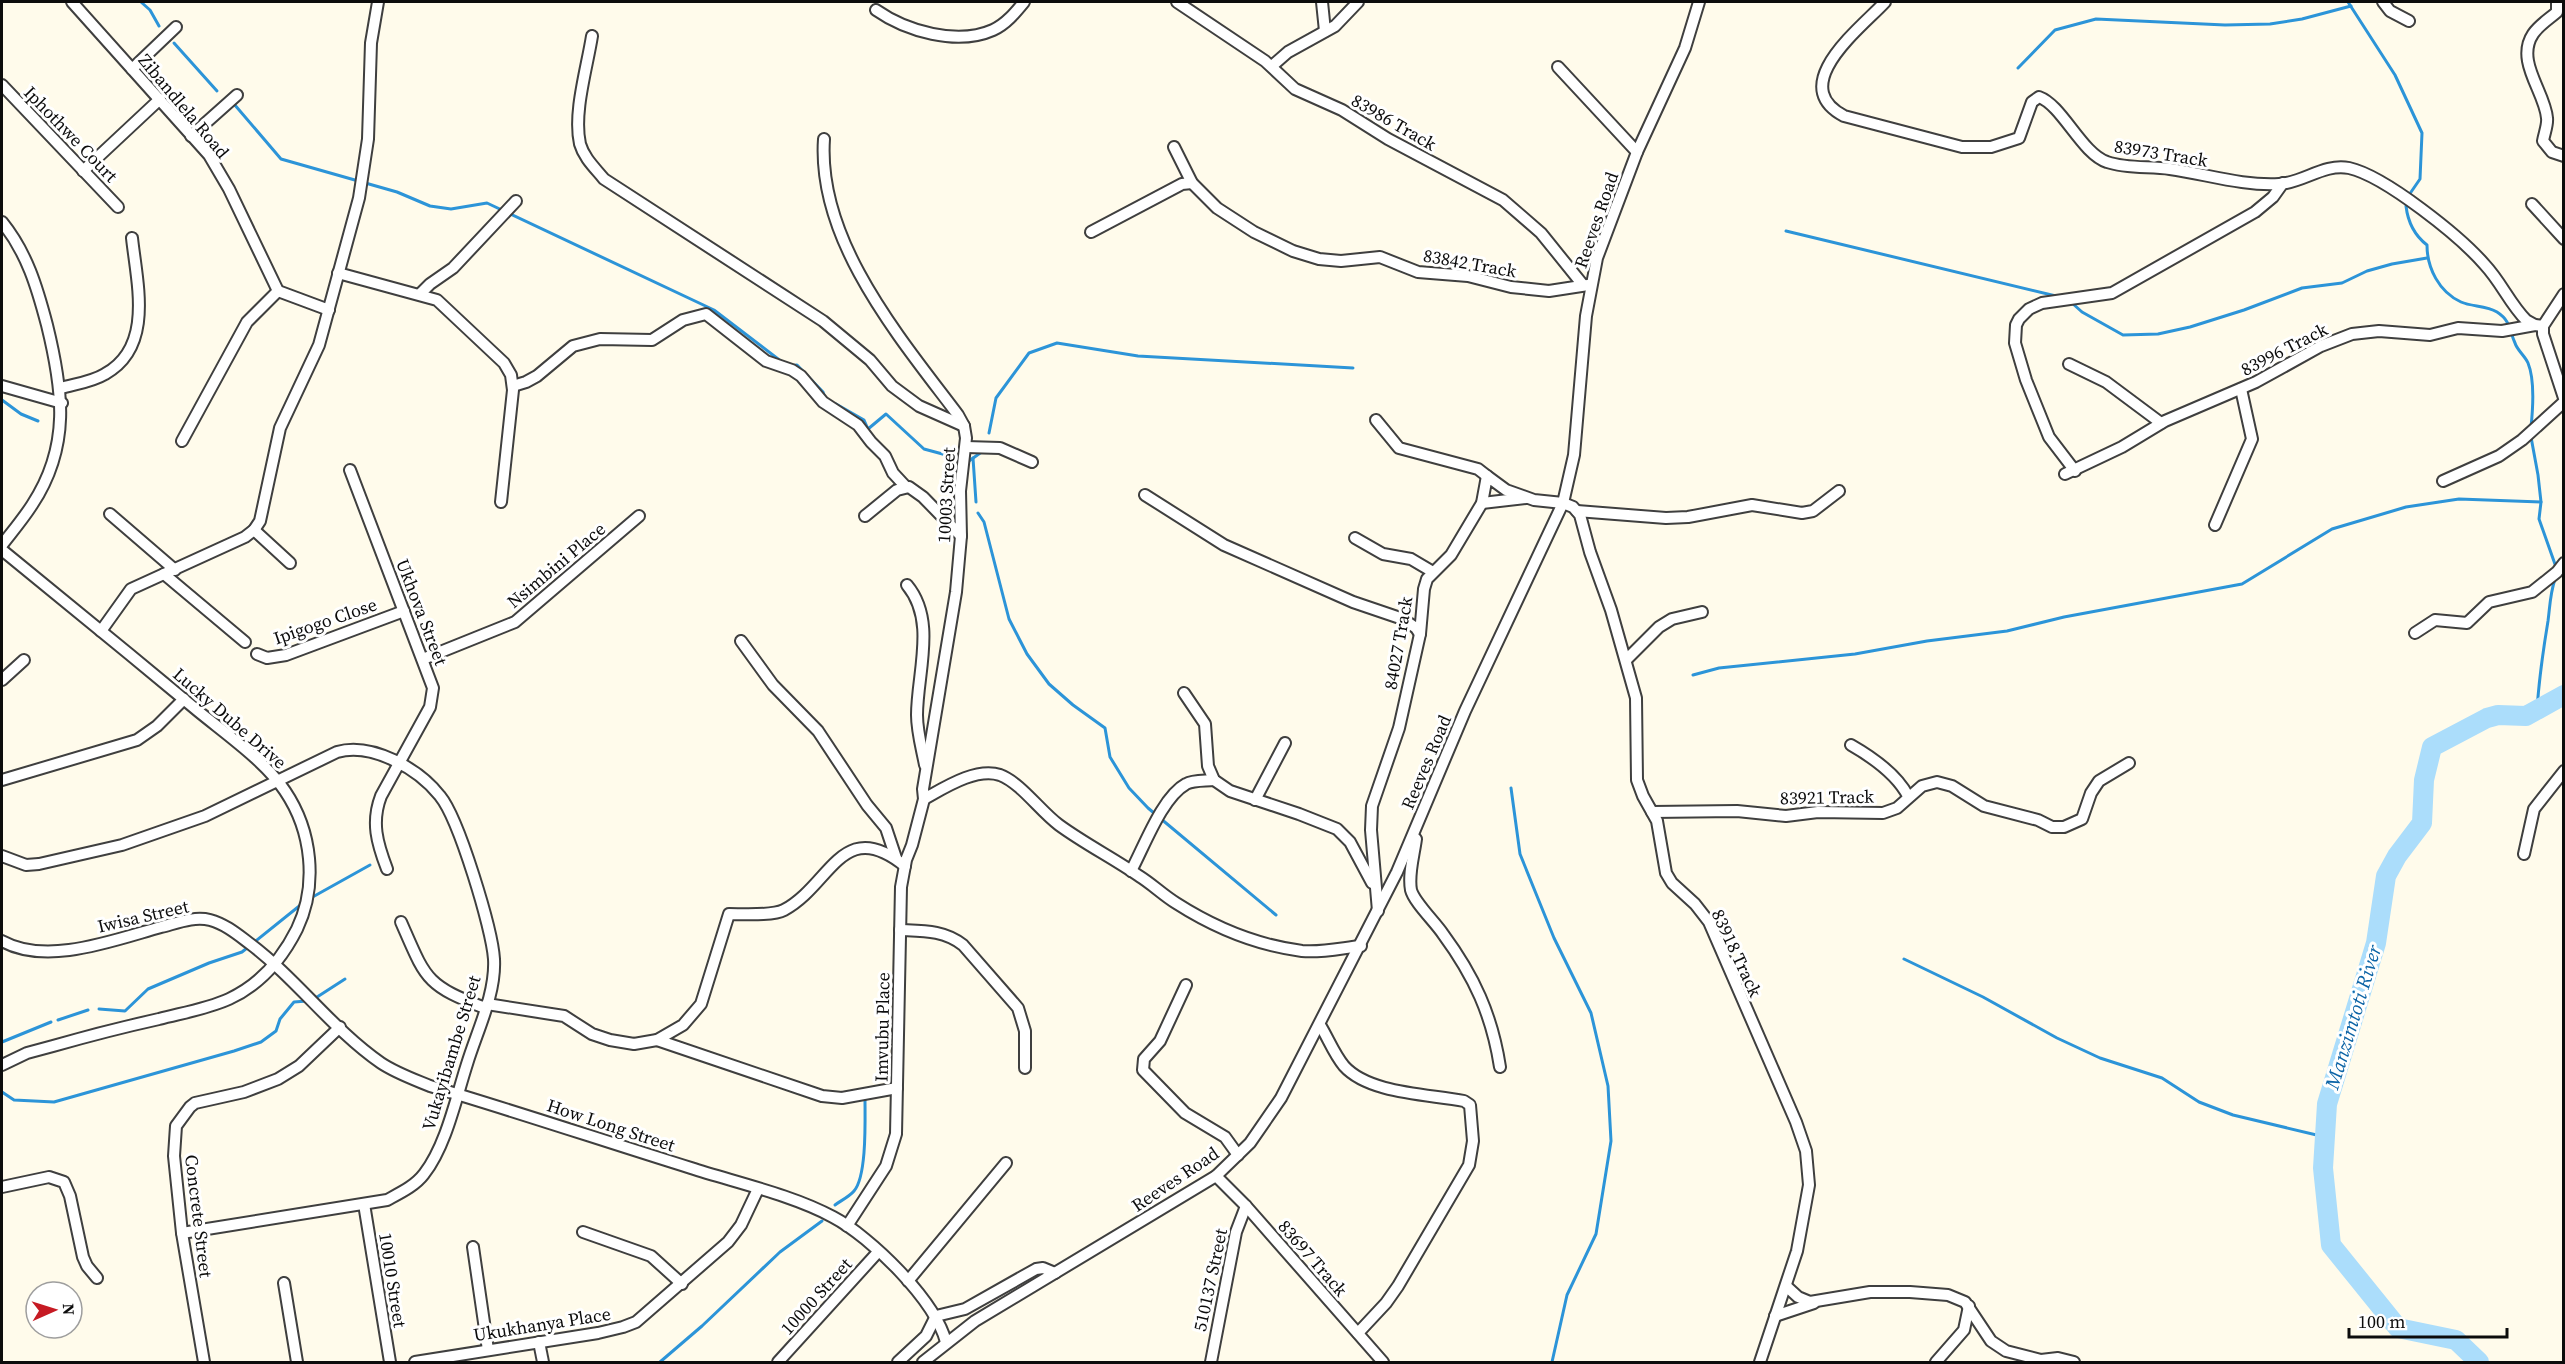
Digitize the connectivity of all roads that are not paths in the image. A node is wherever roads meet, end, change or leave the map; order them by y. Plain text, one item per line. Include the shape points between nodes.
1 (72, 2) edge
2 (378, 2) edge
3 (1024, 2) edge
4 (1177, 2) edge
5 (1323, 2) edge
6 (1358, 2) edge
7 (1699, 2) edge
8 (1885, 2) edge
9 (2383, 2) edge
10 (2557, 2) edge
11 (876, 10) dead end
12 (2409, 21) dead end
13 (176, 27) dead end
14 (1325, 31) junction
15 (592, 36) dead end
16 (1272, 66) junction
17 (1558, 67) dead end
18 (132, 69) junction
19 (2, 85) edge
20 (237, 95) dead end
21 (160, 99) junction
22 (191, 136) junction
23 (824, 139) dead end
24 (1174, 147) dead end
25 (1637, 152) junction
26 (2564, 156) edge
27 (83, 171) junction
28 (1192, 183) junction
29 (2283, 183) junction
30 (516, 201) dead end
31 (2532, 204) dead end
32 (118, 207) dead end
33 (2, 222) edge
34 (1091, 232) dead end
35 (132, 238) dead end
36 (2564, 239) edge
37 (338, 273) junction
38 (1587, 285) junction
39 (278, 291) junction
40 (420, 294) junction
41 (2564, 294) edge
42 (329, 310) junction
43 (2539, 326) junction
44 (2069, 364) dead end
45 (2, 386) edge
46 (513, 386) junction
47 (61, 388) junction
48 (2241, 390) junction
49 (2564, 400) edge
50 (62, 403) junction
51 (1376, 420) dead end
52 (2161, 423) junction
53 (964, 426) junction
54 (183, 441) dead end
55 (966, 447) junction
56 (1032, 462) dead end
57 (350, 470) dead end
58 (1487, 476) junction
59 (2443, 481) dead end
60 (906, 487) junction
61 (1839, 491) dead end
62 (1146, 495) dead end
63 (1526, 498) junction
64 (501, 502) dead end
65 (1482, 503) junction
66 (1563, 503) junction
67 (1577, 511) junction
68 (110, 514) dead end
69 (639, 516) dead end
70 (866, 516) dead end
71 (2215, 525) dead end
72 (254, 530) junction
73 (961, 536) junction
74 (1355, 538) dead end
75 (2, 548) edge
76 (291, 563) dead end
77 (2564, 563) edge
78 (175, 570) junction
79 (1433, 572) junction
80 (164, 574) junction
81 (907, 585) dead end
82 (404, 611) junction
83 (1702, 612) dead end
84 (101, 631) junction
85 (2415, 633) dead end
86 (1420, 634) junction
87 (741, 641) dead end
88 (245, 642) dead end
89 (257, 654) dead end
90 (423, 659) junction
91 (24, 660) dead end
92 (1626, 660) junction
93 (2, 680) edge
94 (1184, 693) dead end
95 (184, 699) junction
96 (1285, 743) dead end
97 (1851, 745) dead end
98 (2129, 763) dead end
99 (400, 764) junction
100 (2564, 771) edge
101 (926, 773) junction
102 (2, 780) edge
103 (277, 780) junction
104 (1214, 780) junction
105 (1908, 796) junction
106 (924, 799) junction
107 (1255, 800) junction
108 (1653, 812) junction
109 (918, 817) joint
110 (1416, 827) junction
111 (2523, 854) dead end
112 (2, 856) edge
113 (900, 862) junction
114 (387, 869) dead end
115 (1131, 871) junction
116 (1375, 891) junction
117 (1378, 912) junction
118 (401, 922) dead end
119 (900, 930) junction
120 (4, 943) edge
121 (1361, 946) junction
122 (275, 964) junction
123 (1186, 985) dead end
124 (486, 1006) junction
125 (1320, 1025) junction
126 (340, 1027) junction
127 (657, 1040) junction
128 (2, 1065) edge
129 (1500, 1067) dead end
130 (1025, 1068) dead end
131 (897, 1088) junction
132 (458, 1094) junction
133 (1238, 1155) junction
134 (1006, 1163) dead end
135 (1216, 1176) junction
136 (2, 1187) edge
137 (758, 1189) junction
138 (364, 1204) junction
139 (1246, 1206) junction
140 (847, 1226) junction
141 (182, 1233) junction
142 (583, 1233) dead end
143 (473, 1247) dead end
144 (878, 1252) junction
145 (1055, 1273) junction
146 (97, 1278) dead end
147 (908, 1281) junction
148 (284, 1283) dead end
149 (682, 1284) junction
150 (1786, 1286) junction
151 (1817, 1302) junction
152 (1969, 1306) junction
153 (936, 1316) junction
154 (1775, 1316) junction
155 (1358, 1333) junction
156 (539, 1342) junction
157 (946, 1342) junction
158 (488, 1350) junction
159 (928, 1361) edge
160 (204, 1362) edge
161 (297, 1362) edge
162 (390, 1362) edge
163 (415, 1362) edge
164 (543, 1362) edge
165 (778, 1362) edge
166 (898, 1362) edge
167 (1211, 1362) edge
168 (1383, 1362) edge
169 (1760, 1362) edge
170 (1936, 1362) edge
171 (2074, 1362) edge

1 - 18 street, Zibandlela Road
2 - 37 street via 371,43 364,176
3 - 11 street via 1003,24 971,36 916,29 892,21
4 - 16 street, 83986 Track
5 - 14 street
6 - 14 street
7 - 25 street, Reeves Road via 1685,48
8 - 29 street, 83973 Track via 1852,33 1828,66 1823,96 1828,105 1844,116 1962,147 1989,147 2019,138 2033,100 2040,97 2105,162
9 - 12 street via 2390,11
10 - 26 street via 2557,12 2534,32 2528,52 2531,76 2548,121 2543,141 2552,152
13 - 18 street
14 - 16 street
15 - 53 street via 579,134 584,152 604,179 823,321 919,406
16 - 38 street, 83986 Track via 1295,89 1342,110 1503,200 1541,233
17 - 25 street
18 - 21 street, Zibandlela Road
19 - 27 street, Iphothwe Court
20 - 22 street
21 - 22 street, Zibandlela Road
21 - 27 street
22 - 39 street, Zibandlela Road via 217,167
23 - 53 street, 10003 Street via 825,184 858,273
24 - 28 street, 83842 Track
25 - 38 street, Reeves Road
27 - 32 street, Iphothwe Court
28 - 34 street via 1182,184
28 - 38 street, 83842 Track via 1217,208 1246,227 1309,256 1341,261 1380,257 1418,272 1467,276 1521,289 1564,290
29 - 43 street, 83973 Track via 2344,167 2383,184 2472,251 2520,314
29 - 52 street, 83996 Track via 2255,212 2120,289 2042,303 2019,319 2015,343 2026,380 2049,437 2070,472
30 - 40 street via 453,268
31 - 36 street
33 - 47 street via 32,270
35 - 47 street via 139,321 133,344 123,360 104,375
37 - 40 street
37 - 42 street
38 - 66 street, Reeves Road via 1576,443
39 - 42 street
39 - 54 street via 247,322
40 - 46 street via 444,305 504,363
41 - 43 street
42 - 72 street via 311,364 280,428 262,515
43 - 48 street, 83996 Track via 2502,331 2458,328 2430,335 2359,332 2321,346
43 - 49 street
44 - 52 street via 2106,382
45 - 50 street
46 - 60 street via 537,376 573,346 600,339 652,340 683,320 706,314 766,361 801,376 823,402 858,425
46 - 64 street
47 - 50 street
48 - 52 street, 83996 Track
48 - 71 street via 2252,439
49 - 59 street via 2499,456
50 - 75 street via 56,452 44,485
51 - 58 street via 1399,448 1478,469
53 - 55 street, 10003 Street
55 - 56 street via 1000,448
55 - 73 street, 10003 Street via 960,498
57 - 82 street, Ukhova Street
58 - 63 street via 1500,487
58 - 65 street, 84027 Track
60 - 70 street
60 - 73 street via 923,497
61 - 67 street via 1813,511 1802,513 1752,505 1666,518
62 - 86 street via 1224,545 1353,602 1403,619
63 - 65 street
63 - 66 street
65 - 79 street, 84027 Track via 1451,555
66 - 67 street
66 - 110 street, Reeves Road via 1465,711
67 - 92 street, 83918 Track
68 - 78 street
69 - 90 street, Nsimbini Place via 515,622
72 - 76 street
72 - 78 street
73 - 101 street, 10003 Street via 955,604
74 - 79 street via 1383,554 1412,559
75 - 84 street, Lucky Dube Drive
77 - 85 street via 2532,592 2489,602 2467,623 2434,620
78 - 80 street
79 - 86 street, 84027 Track via 1424,589
80 - 84 street via 131,589
80 - 88 street
81 - 101 street via 918,600 923,622 917,714
82 - 89 street, Ipigogo Close via 286,655 267,658
82 - 90 street, Ukhova Street
83 - 92 street via 1672,619 1659,627
84 - 95 street, Lucky Dube Drive
86 - 116 street, 84027 Track via 1399,728 1372,806
87 - 113 street via 773,685 818,731 886,828
90 - 99 street, Ukhova Street via 432,682 432,702
91 - 93 street
92 - 108 street, 83918 Track via 1637,705 1637,780
94 - 104 street via 1205,724 1208,766
95 - 102 street via 137,740
95 - 103 street, Lucky Dube Drive
96 - 107 street
97 - 105 street via 1874,760
98 - 105 street, 83921 Track via 2102,777 2093,787 2082,819 2060,828 1984,806 1943,783 1926,784
99 - 103 street, Vukayibambe Street via 371,751 346,750
99 - 114 street, Ukhova Street via 376,810 376,839
99 - 124 street, Vukayibambe Street via 439,795 452,815 492,939 494,970
100 - 111 street via 2534,809
101 - 106 street, 10003 Street
103 - 112 street, Vukayibambe Street via 205,816 122,845 39,864
103 - 122 street, Lucky Dube Drive via 298,815 310,875 299,925
104 - 107 street
104 - 115 street via 1191,782 1179,789 1157,816
105 - 108 street, 83921 Track via 1897,808 1883,813 1818,812 1786,816 1737,811
106 - 109 street, 10003 Street
106 - 115 street via 974,776 1000,775 1059,825
107 - 116 street via 1323,822 1344,835
108 - 150 street, 83918 Track via 1666,873 1702,913 1714,933 1806,1151 1809,1185
109 - 113 street, Imvubu Place via 912,845
110 - 117 street, Reeves Road
110 - 129 street via 1412,892 1480,993 1492,1024
113 - 119 street, Imvubu Place
113 - 127 street via 879,849 851,850 783,911 729,914 701,1004 683,1025
115 - 121 street via 1211,924 1253,941 1303,951
116 - 117 street, 84027 Track
117 - 121 street, Reeves Road
118 - 124 street via 429,978 444,991
119 - 130 street via 939,932 963,945 1018,1008 1025,1030
119 - 131 street, Imvubu Place
120 - 122 street, Iwisa Street via 36,952 62,950 204,919 225,926
121 - 125 street, Reeves Road
122 - 126 street, How Long Street
122 - 128 street, Lucky Dube Drive via 259,980 229,999 27,1053
123 - 133 street via 1160,1041 1144,1059 1143,1070 1185,1113 1225,1137
124 - 127 street via 564,1016 592,1034 610,1040 634,1044
124 - 132 street, Vukayibambe Street
125 - 133 street, Reeves Road via 1275,1107
125 - 155 street via 1343,1065 1357,1076 1392,1090 1464,1101 1473,1112 1473,1140 1466,1172 1398,1286
126 - 132 street, How Long Street via 395,1071
126 - 141 street, Concrete Street via 299,1066 278,1079 244,1092 195,1103 188,1110 176,1126 174,1146
127 - 131 street via 822,1096 842,1098
131 - 140 street, Imvubu Place via 893,1149
132 - 137 street, How Long Street
132 - 138 street, Vukayibambe Street via 435,1156 423,1175 387,1200
133 - 135 street, Reeves Road
134 - 147 street
135 - 139 street, 83697 Track
135 - 145 street, Reeves Road
136 - 146 street via 49,1177 64,1182 83,1257
137 - 140 street, How Long Street via 824,1212
137 - 149 street, Ukukhanya Place via 734,1234
138 - 141 street, Vukayibambe Street
138 - 162 street, 10010 Street
139 - 155 street, 83697 Track
139 - 167 street, 510137 Street via 1236,1232
140 - 144 street, How Long Street
141 - 160 street, Concrete Street
142 - 149 street via 651,1256
143 - 158 street
144 - 147 street, How Long Street
144 - 165 street, 10000 Street
145 - 153 street via 1036,1269 965,1308
145 - 157 street, Reeves Road
147 - 153 street, How Long Street
148 - 161 street
149 - 156 street, Ukukhanya Place via 644,1317 623,1327
150 - 151 street via 1802,1300
150 - 154 street, 83918 Track
151 - 152 street via 1858,1293 1910,1292 1948,1295
151 - 154 street
152 - 170 street via 1966,1326
152 - 171 street via 1986,1335 2000,1348 2041,1360 2060,1358
153 - 157 street, How Long Street
153 - 166 street via 926,1336
154 - 169 street, 83918 Track
155 - 168 street, 83697 Track
156 - 158 street, Ukukhanya Place
156 - 164 street
157 - 159 street, Reeves Road
158 - 163 street, Ukukhanya Place

